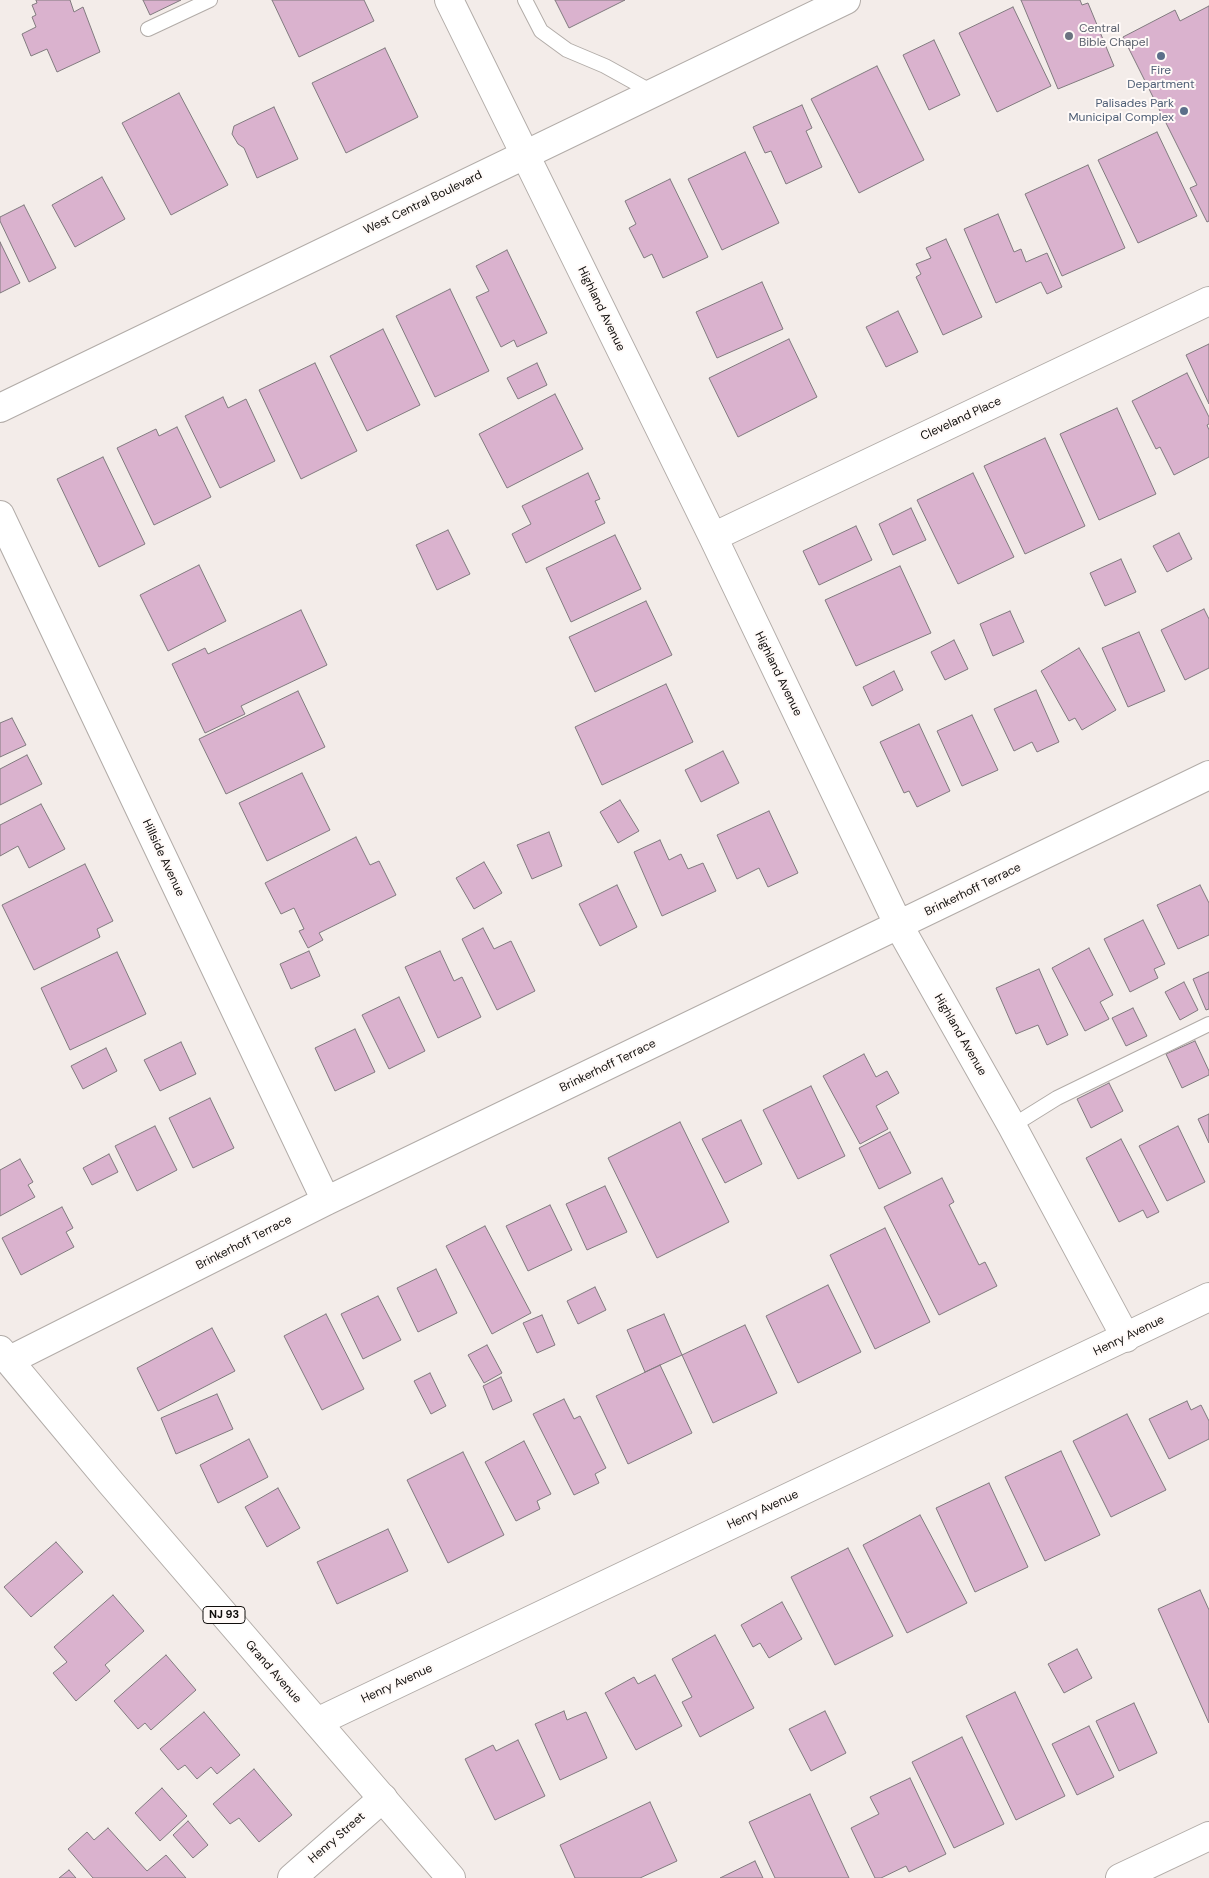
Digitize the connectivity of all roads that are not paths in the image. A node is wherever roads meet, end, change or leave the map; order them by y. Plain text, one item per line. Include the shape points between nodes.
1 (210, 0) edge
2 (449, 0) edge
3 (525, 0) edge
4 (846, 0) edge
5 (148, 29) dead end
6 (652, 92) junction
7 (525, 154) junction
8 (1209, 301) edge
9 (0, 408) edge
10 (0, 515) edge
11 (713, 537) junction
12 (1209, 774) edge
13 (899, 926) junction
14 (1209, 1024) edge
15 (1012, 1126) junction
16 (326, 1202) junction
17 (1209, 1297) edge
18 (1126, 1338) junction
19 (5, 1355) edge
20 (316, 1722) junction
21 (383, 1798) junction
22 (1209, 1836) edge
23 (292, 1878) edge
24 (451, 1878) edge
25 (1120, 1878) edge

1 - 5 lane
2 - 7 street, Highland Avenue
3 - 6 lane via 541,32 567,50
4 - 6 street, West Central Boulevard
6 - 7 street, West Central Boulevard
7 - 9 street, West Central Boulevard
7 - 11 street, Highland Avenue
8 - 11 street, Cleveland Place
10 - 16 street, Hillside Avenue
11 - 13 street, Highland Avenue
12 - 13 street, Brinkerhoff Terrace
13 - 15 street, Highland Avenue
13 - 16 street, Brinkerhoff Terrace
14 - 15 lane via 1057,1098
15 - 18 street, Highland Avenue
16 - 19 street, Brinkerhoff Terrace
17 - 18 street, Henry Avenue
18 - 20 street, Henry Avenue
19 - 20 street, Grand Avenue / NJ 93
20 - 21 street, Grand Avenue / NJ 93
21 - 23 street, Henry Street
21 - 24 street, Grand Avenue / NJ 93
22 - 25 street

